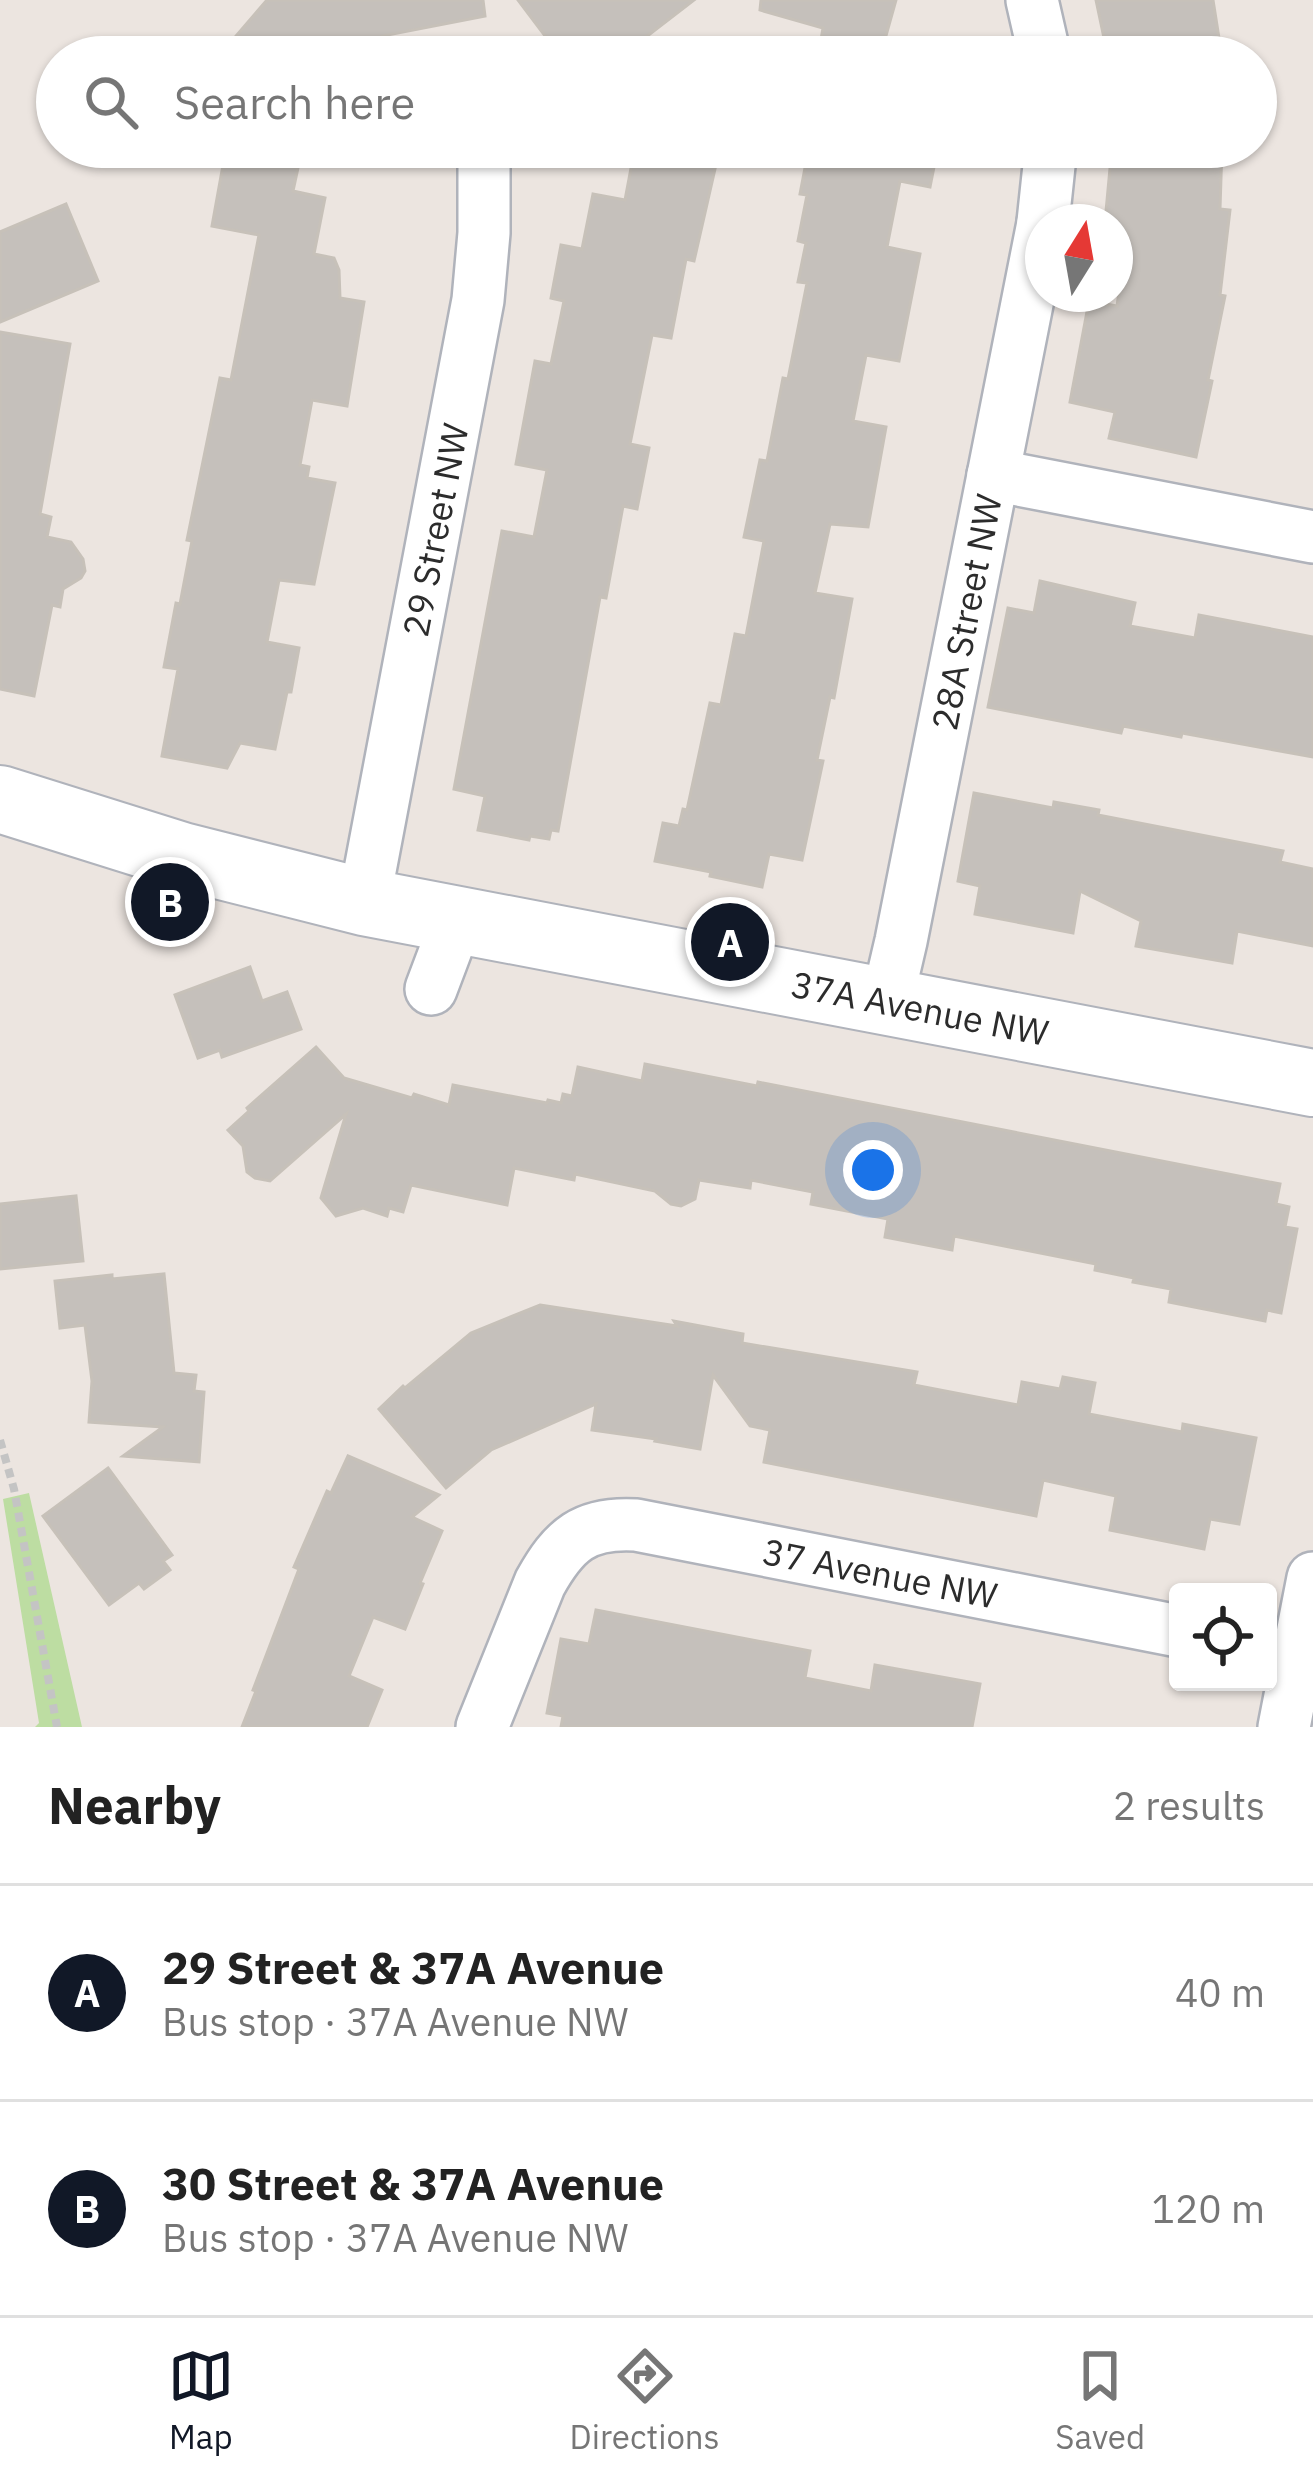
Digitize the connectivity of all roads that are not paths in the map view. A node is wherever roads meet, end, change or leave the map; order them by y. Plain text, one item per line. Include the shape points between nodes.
1 (1032, 0) edge
2 (1040, 36) edge
3 (484, 168) edge
4 (1049, 168) edge
5 (1045, 204) edge
6 (1025, 312) edge
7 (993, 475) junction
8 (1313, 537) edge
9 (0, 799) edge
10 (364, 902) junction
11 (457, 920) junction
12 (431, 989) dead end
13 (886, 1001) junction
14 (1313, 1083) edge
15 (1313, 1578) edge
16 (1169, 1629) edge
17 (1283, 1652) edge
18 (482, 1727) edge
19 (1283, 1727) edge

1 - 2 street
3 - 10 street, 29 Street NW via 478,300
4 - 5 street, 28A Street NW
6 - 7 street, 28A Street NW
7 - 8 street
7 - 13 street, 28A Street NW
9 - 10 street, 37A Avenue NW
10 - 11 street, 37A Avenue NW
11 - 12 street
11 - 13 street, 37A Avenue NW
13 - 14 street, 37A Avenue NW
15 - 17 street
16 - 18 street, 37 Avenue NW via 636,1525 598,1526 562,1547 539,1583
17 - 19 street

